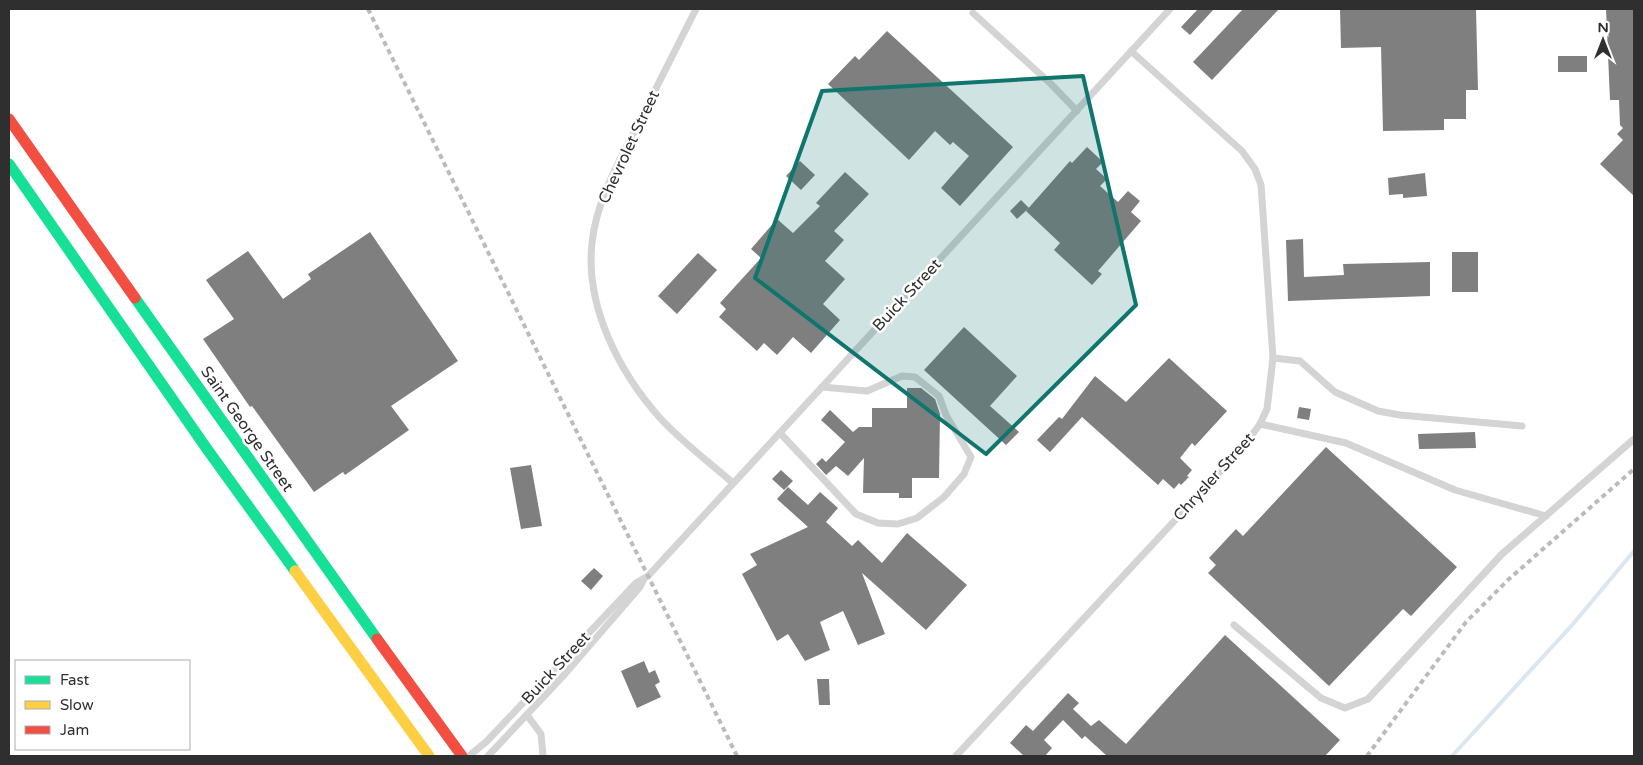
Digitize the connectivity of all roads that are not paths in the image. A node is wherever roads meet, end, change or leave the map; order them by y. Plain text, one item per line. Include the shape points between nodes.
1 (696, 9) edge
2 (1170, 9) edge
3 (973, 13) dead end
4 (1131, 52) junction
5 (1076, 111) junction
6 (9, 119) edge
7 (9, 164) edge
8 (1273, 358) junction
9 (822, 388) junction
10 (1260, 424) junction
11 (1522, 426) dead end
12 (780, 433) junction
13 (1634, 439) edge
14 (733, 484) junction
15 (1546, 516) junction
16 (644, 579) junction
17 (1234, 625) dead end
18 (527, 715) junction
19 (428, 756) edge
20 (462, 756) edge
21 (469, 756) edge
22 (488, 756) edge
23 (543, 756) edge
24 (956, 756) edge

1 - 14 lane, Chevrolet Street via 609,180 592,243 592,265 601,319 631,380 661,419
2 - 4 lane, Buick Street
3 - 5 lane
4 - 5 lane, Buick Street
4 - 8 lane, Chrysler Street via 1242,152 1254,169 1261,185
5 - 9 lane, Buick Street
6 - 20 main road, Saint George Street via 338,586
7 - 19 main road via 212,456
8 - 10 lane, Chrysler Street via 1270,394
8 - 11 lane via 1300,361 1335,392 1378,411 1400,416
9 - 12 lane, Buick Street
9 - 12 lane via 867,390 902,376 916,378 939,396 946,415 971,457 964,474 944,497 917,518 898,524 878,523 856,514
10 - 15 lane via 1346,443 1455,490
10 - 24 lane, Chrysler Street via 1236,454
12 - 14 lane, Buick Street
13 - 15 lane
14 - 16 lane, Buick Street
15 - 17 lane via 1502,554 1368,699 1345,708 1321,698
16 - 18 lane, Buick Street
16 - 21 lane, Buick Street via 636,583 487,741
18 - 22 lane, Buick Street
18 - 23 lane via 541,734

